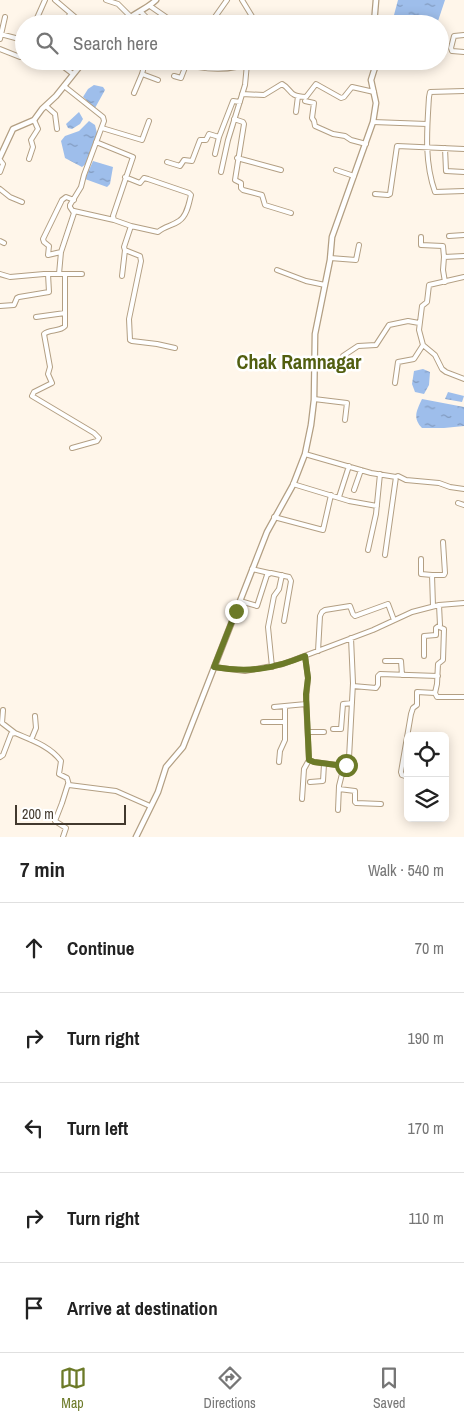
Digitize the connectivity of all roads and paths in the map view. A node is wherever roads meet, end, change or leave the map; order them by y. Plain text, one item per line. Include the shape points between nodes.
1 (45, 0) edge
2 (55, 0) edge
3 (106, 0) edge
4 (156, 0) edge
5 (227, 0) edge
6 (242, 0) edge
7 (376, 0) edge
8 (150, 6) junction
9 (141, 12) junction
10 (70, 14) edge
11 (38, 15) edge
12 (129, 15) edge
13 (133, 15) edge
14 (144, 15) edge
15 (163, 15) edge
16 (216, 15) edge
17 (251, 15) edge
18 (375, 15) edge
19 (5, 17) dead end
20 (464, 35) edge
21 (1, 36) edge
22 (15, 39) edge
23 (0, 49) edge
24 (464, 52) edge
25 (15, 55) edge
26 (68, 70) edge
27 (76, 70) edge
28 (143, 70) edge
29 (184, 70) edge
30 (247, 70) edge
31 (374, 70) edge
32 (73, 74) junction
33 (142, 74) junction
34 (174, 76) dead end
35 (158, 80) dead end
36 (64, 86) junction
37 (464, 91) edge
38 (374, 92) junction
39 (134, 93) dead end
40 (242, 94) junction
41 (298, 96) junction
42 (305, 99) junction
43 (240, 102) junction
44 (297, 102) junction
45 (46, 106) junction
46 (296, 112) dead end
47 (234, 119) junction
48 (34, 120) junction
49 (149, 121) dead end
50 (373, 122) junction
51 (427, 124) junction
52 (102, 128) junction
53 (57, 129) dead end
54 (219, 136) junction
55 (1, 142) edge
56 (96, 142) junction
57 (366, 144) junction
58 (6, 145) junction
59 (426, 146) junction
60 (444, 148) junction
61 (464, 149) edge
62 (215, 154) dead end
63 (0, 158) edge
64 (237, 158) junction
65 (30, 159) dead end
66 (167, 162) dead end
67 (281, 170) dead end
68 (336, 170) dead end
69 (0, 172) edge
70 (221, 172) dead end
71 (464, 172) edge
72 (354, 176) junction
73 (125, 177) junction
74 (0, 189) edge
75 (464, 191) edge
76 (375, 194) dead end
77 (74, 200) junction
78 (22, 202) dead end
79 (74, 211) junction
80 (291, 213) dead end
81 (114, 220) junction
82 (131, 226) junction
83 (464, 235) edge
84 (449, 236) dead end
85 (421, 237) dead end
86 (359, 245) dead end
87 (125, 250) junction
88 (61, 252) junction
89 (464, 256) edge
90 (444, 257) junction
91 (330, 258) junction
92 (277, 270) dead end
93 (0, 274) edge
94 (48, 274) junction
95 (59, 274) junction
96 (65, 274) junction
97 (82, 274) dead end
98 (122, 276) dead end
99 (464, 277) edge
100 (445, 282) junction
101 (325, 284) junction
102 (0, 306) edge
103 (65, 313) junction
104 (36, 317) dead end
105 (419, 323) junction
106 (424, 345) junction
107 (175, 348) dead end
108 (315, 362) junction
109 (464, 379) edge
110 (395, 382) dead end
111 (314, 399) junction
112 (345, 420) dead end
113 (72, 448) dead end
114 (305, 454) junction
115 (349, 466) junction
116 (361, 470) junction
117 (380, 474) junction
118 (396, 477) junction
119 (293, 484) junction
120 (464, 489) edge
121 (354, 490) dead end
122 (331, 495) junction
123 (339, 497) junction
124 (458, 503) dead end
125 (464, 505) edge
126 (377, 506) junction
127 (274, 517) junction
128 (444, 542) dead end
129 (368, 550) dead end
130 (385, 555) dead end
131 (421, 559) dead end
132 (252, 569) junction
133 (269, 573) junction
134 (282, 575) junction
135 (432, 575) junction
136 (240, 601) junction
137 (464, 604) edge
138 (439, 605) junction
139 (434, 606) junction
140 (394, 620) junction
141 (284, 621) dead end
142 (439, 627) junction
143 (351, 638) junction
144 (318, 651) junction
145 (305, 656) junction
146 (424, 656) dead end
147 (385, 661) dead end
148 (214, 667) junction
149 (272, 667) junction
150 (402, 675) junction
151 (438, 676) junction
152 (353, 686) junction
153 (435, 693) junction
154 (464, 697) edge
155 (352, 703) junction
156 (306, 704) junction
157 (285, 706) junction
158 (274, 707) dead end
159 (3, 710) dead end
160 (35, 716) dead end
161 (263, 722) dead end
162 (285, 722) junction
163 (333, 729) dead end
164 (309, 732) junction
165 (324, 732) dead end
166 (408, 732) edge
167 (15, 733) junction
168 (31, 740) junction
169 (404, 755) edge
170 (0, 757) edge
171 (309, 760) junction
172 (279, 762) dead end
173 (324, 764) junction
174 (344, 766) junction
175 (404, 776) edge
176 (310, 782) dead end
177 (68, 784) junction
178 (339, 789) junction
179 (302, 799) dead end
180 (381, 804) dead end
181 (150, 806) junction
182 (338, 810) dead end
183 (63, 837) edge
184 (136, 837) edge

1 - 11 street
2 - 10 street
3 - 12 street via 118,4
4 - 8 street
5 - 16 street
6 - 17 street
7 - 18 street
8 - 9 street
8 - 15 street
9 - 13 street
9 - 14 street
19 - 21 street
20 - 24 street via 454,36 451,48
21 - 22 street
23 - 25 street
26 - 32 street
27 - 32 street
28 - 33 street
29 - 34 street via 181,78
30 - 40 street
31 - 38 street via 371,80
32 - 36 street
33 - 35 street
33 - 39 street
36 - 45 street
36 - 52 street via 102,117
37 - 51 street via 430,92
38 - 42 street via 352,87 342,98 316,84
38 - 50 street via 376,110
40 - 41 street via 264,95 282,84
40 - 43 street
41 - 42 street
41 - 44 street
42 - 44 street via 303,103
42 - 57 street via 314,104 312,118 315,126
43 - 47 street
43 - 54 street via 233,101
44 - 46 street
45 - 48 street
45 - 53 street via 55,114
47 - 64 street via 244,124
47 - 70 street
48 - 58 street via 13,129
48 - 65 street via 38,129 30,142 33,147
49 - 52 street via 142,140
50 - 51 street
50 - 57 street
51 - 59 street
52 - 56 street
54 - 62 street
54 - 66 street via 209,134 206,140 200,140 192,161 184,160 180,166
55 - 58 street
56 - 73 street via 133,157
56 - 77 street
57 - 72 street
58 - 63 street
59 - 60 street
59 - 75 street via 435,192
59 - 76 street via 397,146 390,195
60 - 61 street
60 - 71 street via 446,171
63 - 69 street via 3,164
64 - 67 street
64 - 80 street via 234,180 241,183 242,190 262,195 266,206
68 - 72 street
72 - 91 street via 333,233
73 - 81 street
73 - 82 street via 140,183 144,178 148,179 191,195 186,213 178,222 158,232
74 - 78 street
77 - 79 street via 70,207
77 - 88 street via 66,197 62,200 43,239 49,246 48,255
79 - 81 street
79 - 88 street
81 - 82 street
82 - 87 street
83 - 84 street
85 - 90 street via 421,245 443,246
86 - 91 street via 356,260
87 - 98 street
87 - 107 street via 141,259 129,319 130,341
88 - 95 street
89 - 90 street
90 - 100 street
91 - 101 street
92 - 101 street
93 - 94 street via 12,277
94 - 95 street
94 - 102 street via 49,292 18,297 14,305
95 - 96 street
96 - 97 street
96 - 103 street
99 - 100 street
100 - 105 street via 428,286 427,302 422,305
101 - 108 street via 315,334
103 - 104 street
103 - 113 street via 64,328 44,334 52,383 32,396 99,438 97,442
105 - 106 street
105 - 108 street via 408,321 389,325 376,345 358,346 343,356 336,368
106 - 109 street via 435,355 442,369
106 - 110 street via 414,358 398,362
108 - 111 street
111 - 112 street via 347,404
111 - 114 street
114 - 115 street
114 - 119 street
115 - 116 street
115 - 123 street
116 - 117 street
116 - 121 street
117 - 118 street
117 - 126 street
118 - 120 street
118 - 130 street
119 - 122 street
119 - 127 street
122 - 123 street
122 - 127 street via 323,530
123 - 126 street
124 - 125 street
126 - 129 street
127 - 132 street
128 - 135 street via 445,574
131 - 135 street via 421,574
132 - 133 street
132 - 136 street
133 - 134 street
133 - 136 street via 258,605
134 - 141 street via 291,581
134 - 149 street via 279,589 274,594 268,627
135 - 139 street
136 - 148 street
137 - 138 street
138 - 139 street
138 - 142 street
139 - 140 street
140 - 143 street
140 - 144 street via 388,604 355,616 350,606 325,610 320,616
142 - 146 street via 436,635 424,636
142 - 151 street via 444,628 444,660 438,664
143 - 144 street
143 - 152 street
144 - 145 street
145 - 149 street
145 - 156 street via 308,678
147 - 150 street via 400,661
148 - 149 street via 245,671
148 - 181 street via 183,747 166,767
150 - 151 street
150 - 152 street via 379,675 378,687 374,689
151 - 153 street
152 - 155 street
153 - 154 street via 437,697
153 - 166 street via 417,692 417,705 413,708
155 - 163 street via 343,704 341,729
155 - 174 street via 349,758
156 - 157 street
156 - 164 street
157 - 158 street
157 - 162 street
159 - 167 street via 2,723
160 - 168 street via 36,728
161 - 162 street
162 - 172 street via 285,740
164 - 165 street
164 - 171 street
167 - 168 street
167 - 170 street via 11,734
168 - 177 street via 58,758 60,774 67,778
169 - 175 street via 401,772
171 - 173 street
171 - 179 street via 304,769
173 - 174 street
173 - 176 street via 323,781
174 - 178 street
177 - 181 street via 116,791
177 - 183 street via 55,821 66,828
178 - 180 street via 354,790 356,803
178 - 182 street
181 - 184 street

